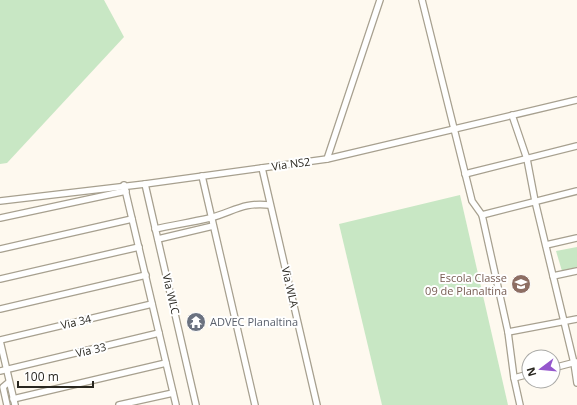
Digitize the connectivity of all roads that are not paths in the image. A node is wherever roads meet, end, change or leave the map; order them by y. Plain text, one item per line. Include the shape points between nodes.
1 (380, 0) edge
2 (422, 0) edge
3 (577, 100) edge
4 (512, 115) junction
5 (453, 129) junction
6 (577, 146) edge
7 (327, 159) junction
8 (527, 159) junction
9 (262, 168) junction
10 (465, 174) junction
11 (202, 176) junction
12 (145, 184) junction
13 (125, 188) junction
14 (577, 191) edge
15 (0, 201) edge
16 (535, 201) junction
17 (270, 205) junction
18 (482, 216) junction
19 (211, 217) junction
20 (0, 218) edge
21 (132, 218) junction
22 (213, 226) junction
23 (155, 229) junction
24 (577, 238) edge
25 (158, 239) junction
26 (546, 245) junction
27 (139, 247) junction
28 (0, 249) edge
29 (577, 271) edge
30 (146, 275) junction
31 (553, 276) junction
32 (0, 279) edge
33 (152, 304) junction
34 (0, 309) edge
35 (577, 319) edge
36 (563, 322) junction
37 (508, 332) junction
38 (159, 333) junction
39 (0, 341) edge
40 (166, 363) junction
41 (575, 363) edge
42 (561, 366) edge
43 (6, 370) junction
44 (0, 371) edge
45 (521, 376) edge
46 (514, 378) junction
47 (9, 382) junction
48 (577, 383) edge
49 (173, 393) junction
50 (14, 402) edge
51 (7, 405) edge
52 (119, 405) edge
53 (176, 405) edge
54 (196, 405) edge
55 (255, 405) edge
56 (317, 405) edge
57 (520, 405) edge

1 - 7 street
2 - 5 street
3 - 4 street, Via NS2
4 - 5 street, Via NS2
4 - 8 street
5 - 7 street, Via NS2
5 - 10 street
6 - 8 street
7 - 9 street, Via NS2
8 - 10 street
8 - 16 street
9 - 11 street, Via NS2
9 - 17 street, Via WLA
10 - 18 street via 472,201
11 - 12 street, Via NS2
11 - 19 street
12 - 13 street, Via NS2
12 - 23 street, Via WLC
13 - 15 street, Via NS2
13 - 20 street
13 - 21 street, Via WLC
14 - 16 street
16 - 18 street
16 - 26 street
17 - 19 street via 244,205
17 - 56 street, Via WLA
18 - 37 street
19 - 22 street
19 - 23 street
21 - 27 street, Via WLC
21 - 28 street
22 - 25 street
22 - 55 street
23 - 25 street, Via WLC
24 - 26 street
25 - 54 street, Via WLC
26 - 31 street
27 - 30 street, Via WLC
27 - 32 street
29 - 31 street
30 - 33 street, Via WLC
30 - 34 street
31 - 36 street
33 - 38 street, Via WLC
33 - 39 street, Via 34
35 - 36 street
36 - 37 street
36 - 41 street
37 - 46 street
38 - 40 street, Via WLC
38 - 43 street, Via 33
39 - 43 street
40 - 49 street, Via WLC
40 - 50 street
41 - 42 street
41 - 48 street
43 - 44 street, Via 33
43 - 47 street
45 - 46 street
46 - 57 street
47 - 50 street
47 - 51 street via 3,387
49 - 52 street
49 - 53 street, Via WLC

